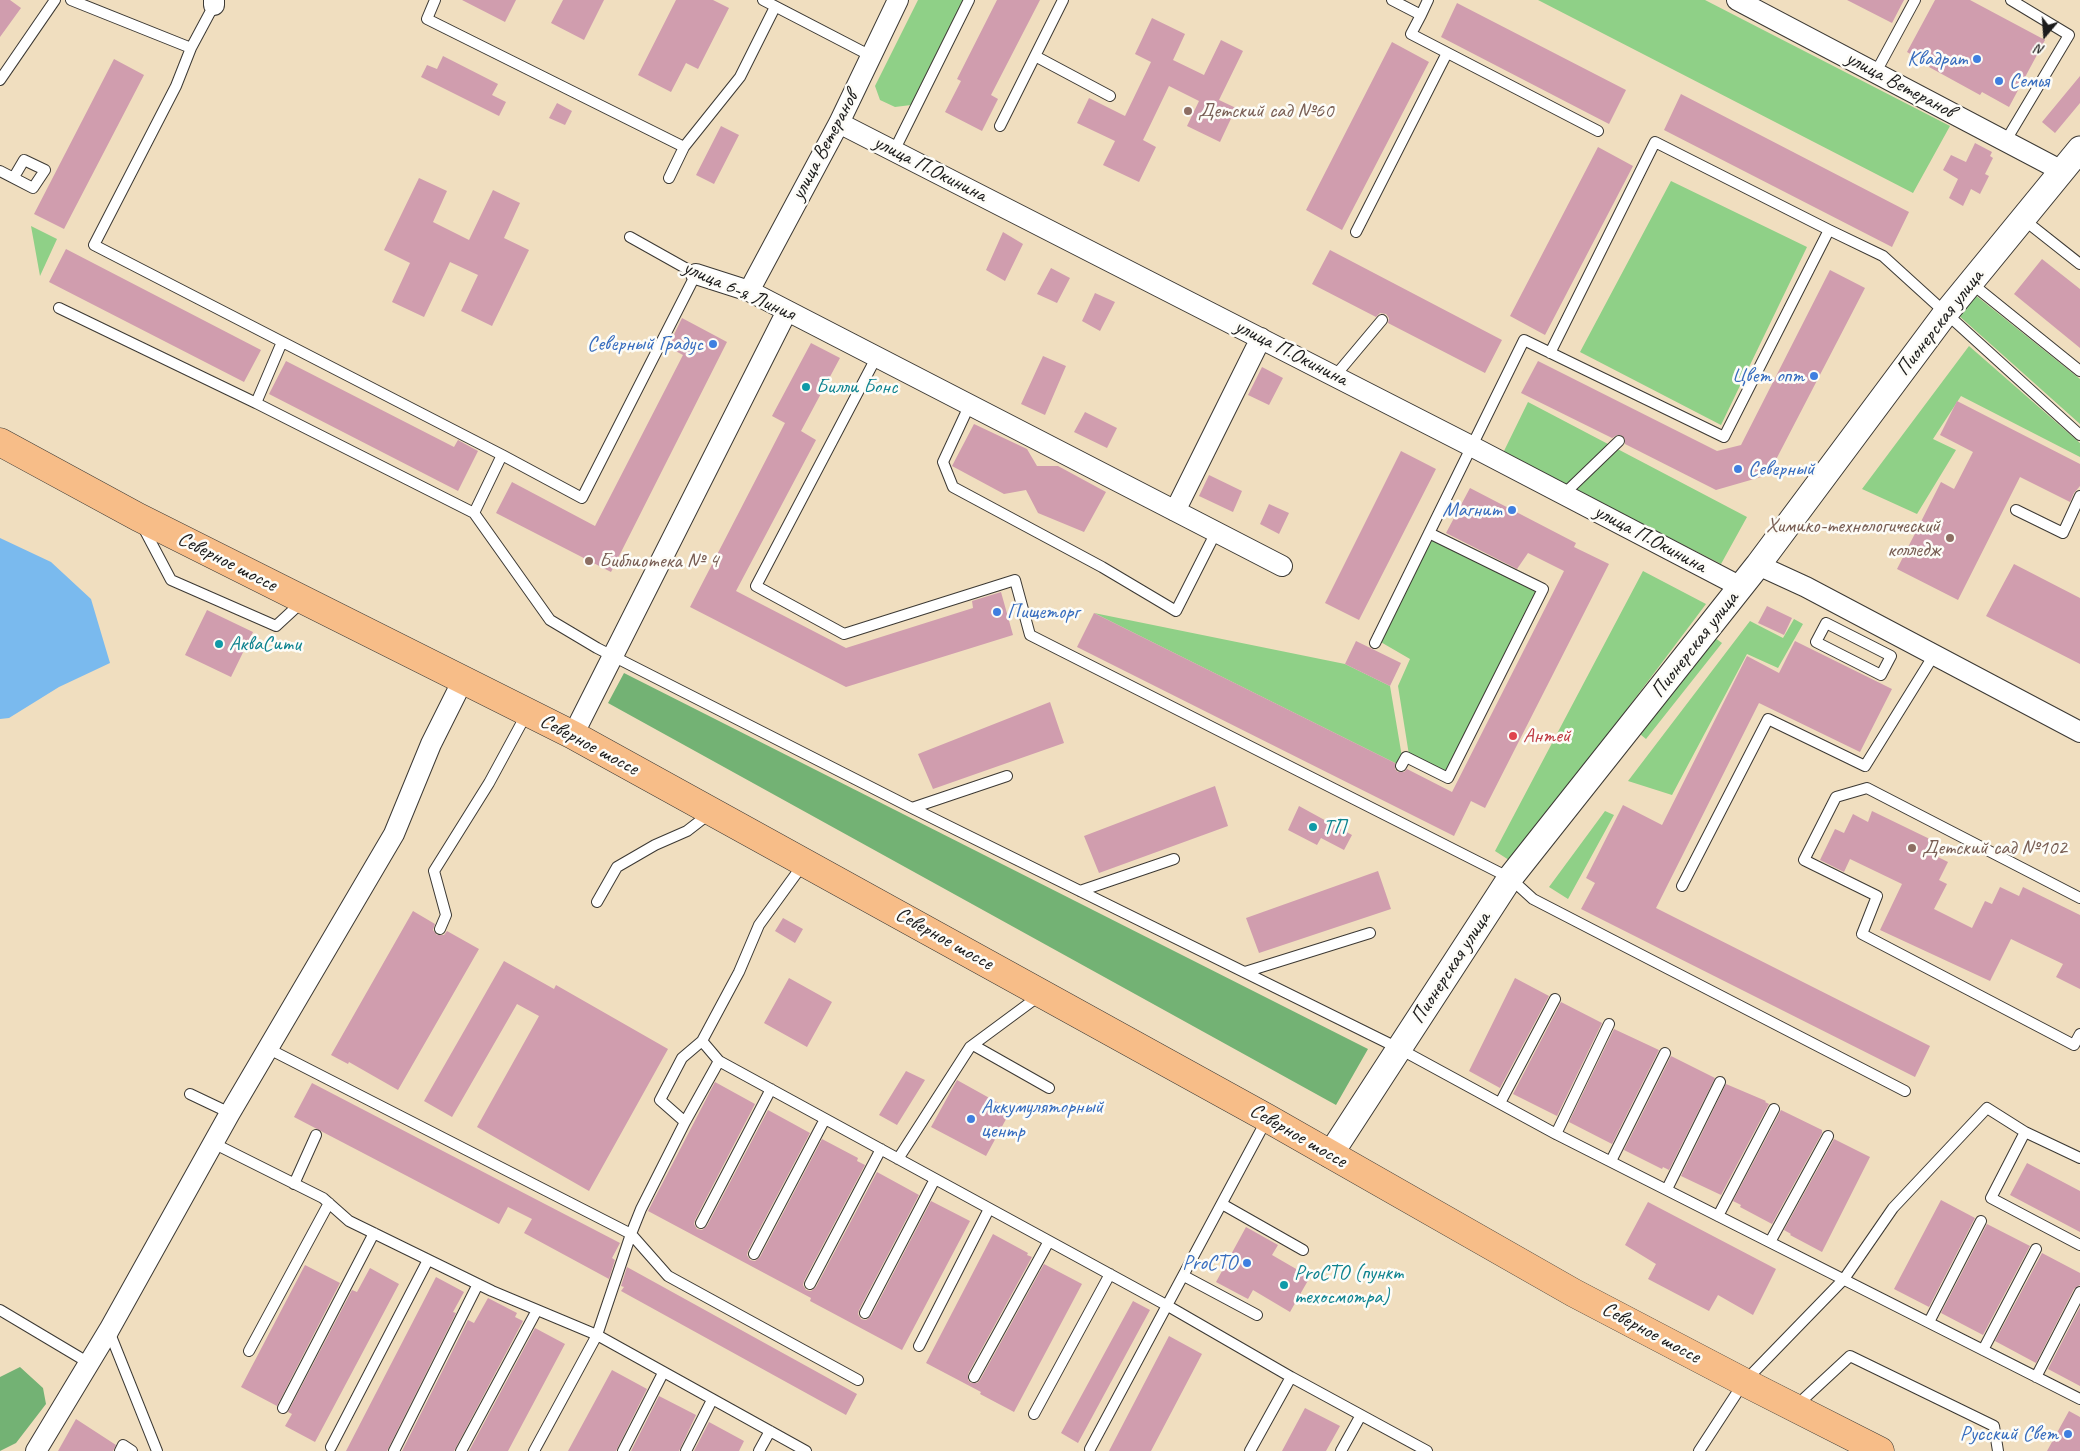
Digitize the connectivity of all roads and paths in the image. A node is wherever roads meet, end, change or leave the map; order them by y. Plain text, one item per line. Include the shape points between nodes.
1 (55, 0) edge
2 (71, 0) edge
3 (435, 0) edge
4 (763, 0) edge
5 (898, 0) edge
6 (969, 0) edge
7 (1064, 0) edge
8 (1392, 0) edge
9 (1428, 0) edge
10 (1737, 0) edge
11 (1915, 0) edge
12 (2012, 0) edge
13 (214, 2) edge
14 (775, 7) junction
15 (1420, 15) junction
16 (191, 48) junction
17 (1447, 52) junction
18 (871, 56) junction
19 (1035, 56) junction
20 (1876, 72) junction
21 (0, 80) edge
22 (1110, 96) dead end
23 (839, 123) junction
24 (1000, 126) dead end
25 (1598, 130) dead end
26 (2005, 142) junction
27 (684, 147) junction
28 (2080, 149) edge
29 (894, 151) junction
30 (0, 171) edge
31 (2062, 171) junction
32 (14, 177) dead end
33 (669, 178) dead end
34 (2023, 219) junction
35 (1829, 230) junction
36 (1356, 232) dead end
37 (630, 237) dead end
38 (2080, 264) edge
39 (696, 274) junction
40 (1971, 283) junction
41 (749, 290) junction
42 (59, 308) dead end
43 (787, 311) junction
44 (1945, 314) junction
45 (1382, 320) dead end
46 (1261, 338) junction
47 (282, 342) junction
48 (1550, 353) junction
49 (877, 356) junction
50 (2080, 371) edge
51 (1335, 376) junction
52 (256, 403) junction
53 (970, 404) junction
54 (2080, 435) edge
55 (1619, 441) dead end
56 (0, 442) edge
57 (1471, 446) junction
58 (502, 455) junction
59 (1564, 494) junction
60 (2080, 496) edge
61 (2016, 510) dead end
62 (1175, 511) junction
63 (474, 513) junction
64 (138, 517) junction
65 (1216, 532) junction
66 (1429, 533) junction
67 (1758, 565) junction
68 (1282, 566) dead end
69 (1741, 587) junction
70 (304, 600) junction
71 (1375, 643) dead end
72 (1934, 655) junction
73 (613, 656) junction
74 (1881, 675) joint
75 (463, 680) junction
76 (527, 712) junction
77 (2080, 732) edge
78 (573, 735) junction
79 (1401, 766) dead end
80 (1007, 776) dead end
81 (1384, 801) dead end
82 (912, 808) junction
83 (712, 812) junction
84 (1379, 812) junction
85 (1174, 859) dead end
86 (804, 862) junction
87 (1510, 878) junction
88 (1682, 886) dead end
89 (1080, 890) junction
90 (2080, 898) edge
91 (597, 902) dead end
92 (440, 929) dead end
93 (1370, 933) dead end
94 (1245, 972) junction
95 (1042, 993) junction
96 (1555, 999) dead end
97 (1610, 1024) dead end
98 (2080, 1034) edge
99 (702, 1042) junction
100 (973, 1045) junction
101 (267, 1048) junction
102 (1398, 1048) junction
103 (1665, 1053) dead end
104 (719, 1061) junction
105 (1720, 1082) dead end
106 (1049, 1088) dead end
107 (771, 1089) junction
108 (1905, 1091) dead end
109 (190, 1094) dead end
110 (1500, 1103) junction
111 (1774, 1109) dead end
112 (230, 1113) junction
113 (1267, 1118) junction
114 (825, 1119) junction
115 (685, 1122) junction
116 (2025, 1132) junction
117 (1556, 1134) junction
118 (316, 1135) dead end
119 (1828, 1136) dead end
120 (213, 1143) junction
121 (881, 1149) junction
122 (1330, 1155) junction
123 (2080, 1158) edge
124 (898, 1159) junction
125 (1611, 1161) junction
126 (935, 1179) junction
127 (294, 1184) junction
128 (1667, 1189) junction
129 (329, 1203) junction
130 (1222, 1204) junction
131 (989, 1209) junction
132 (1718, 1216) junction
133 (1981, 1221) dead end
134 (701, 1223) dead end
135 (374, 1233) junction
136 (631, 1234) junction
137 (1048, 1241) junction
138 (1770, 1242) junction
139 (2080, 1245) edge
140 (2036, 1249) dead end
141 (1303, 1250) dead end
142 (754, 1254) dead end
143 (428, 1260) junction
144 (1110, 1274) junction
145 (1184, 1276) junction
146 (1844, 1279) junction
147 (478, 1284) junction
148 (810, 1284) dead end
149 (2080, 1292) edge
150 (1168, 1306) junction
151 (0, 1310) edge
152 (537, 1310) junction
153 (865, 1313) dead end
154 (1257, 1314) dead end
155 (1929, 1322) junction
156 (109, 1330) junction
157 (596, 1335) junction
158 (919, 1346) dead end
159 (1983, 1350) junction
160 (249, 1351) dead end
161 (89, 1363) junction
162 (663, 1373) junction
163 (974, 1377) dead end
164 (1291, 1377) junction
165 (2036, 1377) junction
166 (858, 1380) dead end
167 (1744, 1382) junction
168 (2080, 1399) edge
169 (712, 1400) junction
170 (284, 1408) dead end
171 (1794, 1408) junction
172 (1034, 1414) dead end
173 (1361, 1415) junction
174 (770, 1431) junction
175 (331, 1447) dead end
176 (1416, 1448) edge
177 (1090, 1449) dead end
178 (36, 1451) edge
179 (120, 1451) edge
180 (132, 1451) edge
181 (157, 1451) edge
182 (394, 1451) edge
183 (461, 1451) edge
184 (534, 1451) edge
185 (623, 1451) edge
186 (686, 1451) edge
187 (759, 1451) edge
188 (806, 1451) edge
189 (1250, 1451) edge
190 (1341, 1451) edge
191 (1427, 1451) edge
192 (1699, 1451) edge
193 (1880, 1451) edge
194 (1998, 1451) edge

1 - 21 lane
2 - 16 lane
3 - 27 lane via 427,19
4 - 14 lane
5 - 18 street, улица Ветеранов
6 - 29 lane
7 - 19 lane
8 - 15 lane
9 - 15 lane
10 - 20 street, улица Ветеранов
11 - 20 lane
12 - 26 lane via 2069,35
13 - 16 lane
14 - 18 lane
14 - 27 lane via 740,77
15 - 17 lane via 1411,34
16 - 47 lane via 176,86 94,245
17 - 25 lane
17 - 36 lane
18 - 23 street, улица Ветеранов
19 - 22 lane
19 - 24 lane
20 - 26 street, улица Ветеранов
23 - 29 street, улица П.Окинина
23 - 41 street, улица Ветеранов
26 - 31 street, улица Ветеранов
27 - 33 lane
28 - 31 street, Пионерская улица
29 - 46 street, улица П.Окинина
30 - 32 lane
31 - 34 street, Пионерская улица
34 - 38 lane
34 - 40 street, Пионерская улица
35 - 44 lane via 1884,256
35 - 48 lane via 1724,437
35 - 48 lane via 1655,142
37 - 39 lane, улица 6-я Линия
39 - 41 street, улица 6-я Линия
39 - 58 lane via 582,498
40 - 44 street, Пионерская улица
40 - 50 lane
41 - 43 street, улица 6-я Линия
42 - 52 lane
43 - 49 street, улица 6-я Линия
43 - 73 street
44 - 54 lane
44 - 67 street, Пионерская улица
45 - 51 lane
46 - 51 street, улица П.Окинина
46 - 62 street
47 - 52 lane
47 - 58 lane
48 - 57 lane via 1524,340
49 - 53 street, улица 6-я Линия
49 - 84 lane via 756,586 844,634 1015,580 1030,635
51 - 57 street, улица П.Окинина
52 - 63 lane
53 - 62 street, улица 6-я Линия
53 - 65 lane via 943,462 953,487 1176,611
55 - 59 lane
56 - 64 main road, Северное шоссе
57 - 59 street, улица П.Окинина
57 - 66 lane
58 - 63 lane
59 - 69 street, улица П.Окинина
60 - 61 lane via 2063,533
62 - 65 street, улица 6-я Линия
63 - 73 lane via 550,620
64 - 70 main road, Северное шоссе
64 - 70 lane via 171,580 276,626
65 - 68 street, улица 6-я Линия
66 - 71 lane
66 - 79 lane via 1542,589 1448,778 1406,757
67 - 69 street, Пионерская улица
67 - 72 street
69 - 87 street, Пионерская улица
70 - 75 main road, Северное шоссе
72 - 77 street
72 - 88 lane via 1865,766 1768,719
73 - 78 street
73 - 82 lane
74 - 74 lane via 1816,642 1826,623 1891,656
75 - 76 main road, Северное шоссе
75 - 101 street via 431,744 394,834
76 - 78 main road, Северное шоссе
76 - 92 lane via 489,783 434,871 446,915
78 - 83 main road, Северное шоссе
80 - 82 lane
81 - 84 lane
82 - 89 lane
83 - 86 main road, Северное шоссе
83 - 91 lane via 687,831 655,844 617,866
84 - 87 lane
85 - 89 lane
86 - 95 main road, Северное шоссе
86 - 99 lane via 759,925
87 - 102 street, Пионерская улица
87 - 108 lane via 1533,899
89 - 94 lane
90 - 98 lane via 1868,788 1836,797 1804,860 1877,896 1862,934 2074,1045
93 - 94 lane
94 - 102 lane
95 - 100 lane
95 - 113 main road, Северное шоссе
96 - 110 lane
97 - 117 lane
99 - 104 lane
99 - 115 lane via 682,1058 660,1100
100 - 106 lane
100 - 124 lane
101 - 112 street
101 - 136 lane
102 - 110 lane
102 - 122 street, Пионерская улица
103 - 125 lane
104 - 107 lane
104 - 115 lane
105 - 128 lane
107 - 114 lane
107 - 134 lane
109 - 112 lane
110 - 117 lane
111 - 132 lane
112 - 120 street
113 - 122 main road, Северное шоссе
113 - 130 lane
114 - 121 lane
114 - 142 lane
115 - 136 lane
116 - 123 lane
116 - 139 lane via 1990,1198
116 - 146 lane via 1987,1108 1894,1208
117 - 125 lane
118 - 127 lane
119 - 138 lane
120 - 127 lane
120 - 156 street
121 - 124 lane
121 - 148 lane
122 - 167 main road, Северное шоссе via 1574,1293
124 - 126 lane
125 - 128 lane
126 - 131 lane
126 - 153 lane
127 - 129 lane
128 - 132 lane
129 - 135 lane via 348,1221
129 - 160 lane
130 - 141 lane
130 - 145 lane
131 - 137 lane
131 - 158 lane
132 - 138 lane
133 - 155 lane
135 - 143 lane
135 - 170 lane
136 - 157 lane
136 - 166 lane via 668,1276
137 - 144 lane
137 - 163 lane
138 - 146 lane
140 - 159 lane
143 - 147 lane
143 - 175 lane
144 - 150 lane
144 - 172 lane
145 - 150 lane
145 - 154 lane
146 - 155 lane
146 - 167 lane
147 - 152 lane
147 - 182 lane
149 - 165 lane
150 - 164 lane
150 - 177 lane
151 - 161 lane
152 - 157 lane
152 - 183 lane
155 - 159 lane
156 - 161 street
156 - 181 lane
157 - 162 lane
157 - 184 lane
159 - 165 lane
161 - 178 street
162 - 169 lane
162 - 185 lane
164 - 173 lane
164 - 189 lane
165 - 168 lane
167 - 171 main road, Северное шоссе
167 - 192 lane
169 - 174 lane
169 - 186 lane
171 - 193 main road, Северное шоссе
171 - 194 lane via 1850,1356 1994,1426
173 - 176 lane
173 - 190 lane
174 - 187 lane
174 - 188 lane
176 - 191 lane
179 - 180 lane via 123,1445

